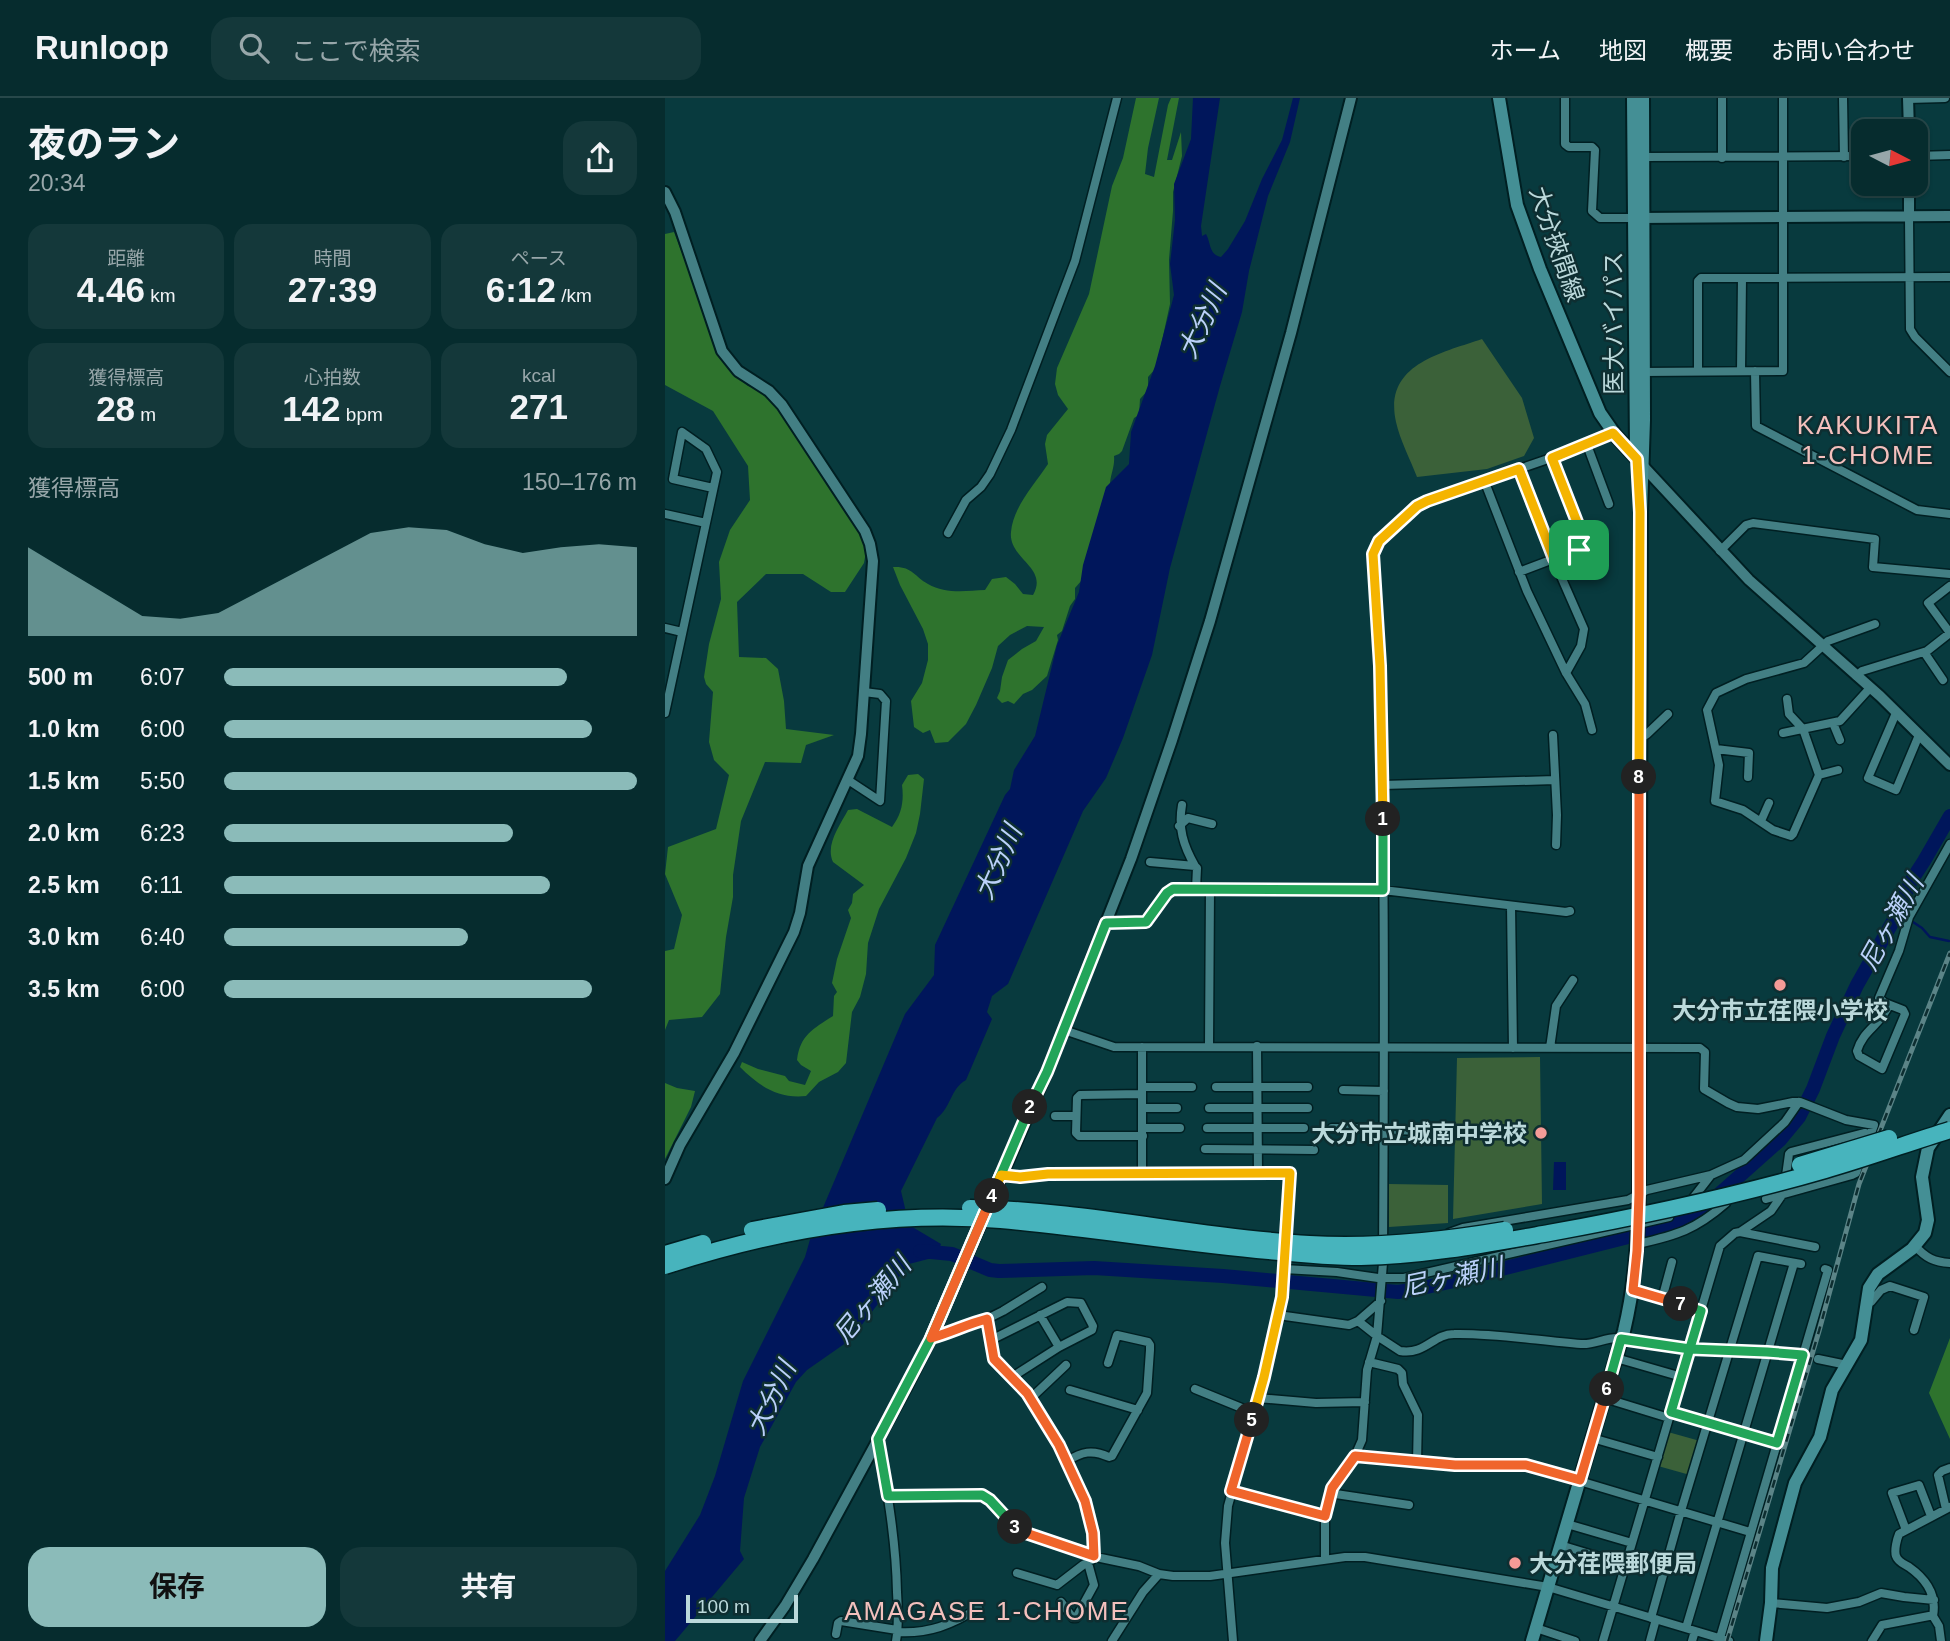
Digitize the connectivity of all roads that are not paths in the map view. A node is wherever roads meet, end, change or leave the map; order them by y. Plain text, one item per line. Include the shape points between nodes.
1 (1118, 98) edge
2 (1351, 98) edge
3 (1499, 98) edge
4 (1565, 98) edge
5 (1633, 98) edge
6 (1643, 98) edge
7 (1722, 98) edge
8 (1783, 98) edge
9 (1843, 98) edge
10 (1908, 98) edge
11 (1945, 98) edge
12 (1909, 119) edge
13 (1950, 155) edge
14 (1929, 156) edge
15 (1783, 157) junction
16 (1844, 157) junction
17 (1851, 157) edge
18 (1643, 158) junction
19 (1722, 158) junction
20 (665, 192) edge
21 (1909, 196) edge
22 (1950, 216) edge
23 (1909, 217) junction
24 (1639, 218) junction
25 (1783, 218) junction
26 (1909, 277) junction
27 (1950, 277) edge
28 (1742, 278) junction
29 (1783, 278) junction
30 (1698, 371) junction
31 (1741, 371) junction
32 (1755, 371) junction
33 (1639, 372) junction
34 (1950, 372) edge
35 (1613, 433) junction
36 (1587, 444) junction
37 (1552, 458) junction
38 (1640, 462) junction
39 (1519, 469) junction
40 (1484, 480) junction
41 (713, 488) junction
42 (1609, 504) dead end
43 (665, 514) edge
44 (1950, 514) edge
45 (706, 523) junction
46 (948, 533) dead end
47 (1720, 551) junction
48 (1554, 559) junction
49 (1519, 572) junction
50 (1950, 574) edge
51 (1950, 586) edge
52 (1875, 624) dead end
53 (665, 628) edge
54 (683, 632) junction
55 (1950, 633) edge
56 (1822, 646) junction
57 (1924, 652) junction
58 (1566, 673) junction
59 (1856, 676) junction
60 (1943, 680) dead end
61 (1870, 688) junction
62 (864, 692) junction
63 (1787, 699) dead end
64 (1896, 712) junction
65 (665, 713) edge
66 (1668, 715) dead end
67 (1833, 723) junction
68 (1803, 729) junction
69 (1593, 730) dead end
70 (1783, 733) dead end
71 (1553, 735) dead end
72 (1919, 735) junction
73 (1639, 738) junction
74 (1840, 740) dead end
75 (1716, 749) junction
76 (1950, 765) edge
77 (1838, 770) dead end
78 (1819, 775) junction
79 (1748, 777) dead end
80 (848, 780) junction
81 (1555, 780) junction
82 (1383, 785) junction
83 (1769, 803) dead end
84 (1182, 805) dead end
85 (1761, 821) junction
86 (1212, 824) dead end
87 (1179, 826) junction
88 (1950, 844) edge
89 (1556, 845) dead end
90 (1150, 862) dead end
91 (1195, 866) junction
92 (1196, 889) junction
93 (1210, 889) junction
94 (1383, 890) junction
95 (1511, 906) junction
96 (1570, 911) dead end
97 (1106, 923) junction
98 (1573, 980) dead end
99 (1889, 1005) junction
100 (1064, 1030) junction
101 (1209, 1046) junction
102 (1257, 1046) junction
103 (1142, 1047) junction
104 (1384, 1047) junction
105 (1513, 1048) junction
106 (1550, 1048) junction
107 (1639, 1048) junction
108 (1192, 1087) dead end
109 (1216, 1087) dead end
110 (1258, 1087) junction
111 (1308, 1087) dead end
112 (1142, 1090) junction
113 (1343, 1090) dead end
114 (1384, 1091) junction
115 (1799, 1102) junction
116 (1142, 1108) junction
117 (1177, 1108) dead end
118 (1209, 1108) dead end
119 (1258, 1108) junction
120 (1308, 1108) dead end
121 (1055, 1116) dead end
122 (1076, 1116) junction
123 (1950, 1117) edge
124 (1180, 1128) dead end
125 (1207, 1128) dead end
126 (1258, 1128) junction
127 (1304, 1128) dead end
128 (1332, 1128) dead end
129 (1383, 1129) junction
130 (1950, 1130) edge
131 (1436, 1131) dead end
132 (1143, 1132) junction
133 (1870, 1138) junction
134 (1205, 1149) dead end
135 (1258, 1149) junction
136 (1314, 1150) dead end
137 (1142, 1173) junction
138 (1258, 1173) junction
139 (1001, 1175) junction
140 (1711, 1175) junction
141 (665, 1179) edge
142 (1639, 1194) junction
143 (1782, 1195) junction
144 (1766, 1199) dead end
145 (1725, 1203) dead end
146 (1638, 1224) junction
147 (1740, 1232) junction
148 (1638, 1244) junction
149 (1815, 1247) dead end
150 (1918, 1249) junction
151 (665, 1254) edge
152 (1672, 1262) dead end
153 (1950, 1263) edge
154 (665, 1266) edge
155 (1452, 1267) junction
156 (1284, 1269) junction
157 (1825, 1269) dead end
158 (1382, 1278) junction
159 (1042, 1287) dead end
160 (1633, 1290) junction
161 (1661, 1299) junction
162 (1381, 1301) junction
163 (1866, 1302) junction
164 (1701, 1311) junction
165 (1041, 1315) junction
166 (1278, 1315) junction
167 (987, 1319) junction
168 (1358, 1321) junction
169 (1915, 1330) dead end
170 (1377, 1336) junction
171 (931, 1338) junction
172 (1621, 1339) junction
173 (991, 1340) junction
174 (1059, 1347) junction
175 (1690, 1349) junction
176 (1730, 1350) junction
177 (1767, 1352) junction
178 (1804, 1356) junction
179 (1616, 1358) junction
180 (1818, 1359) dead end
181 (1369, 1362) junction
182 (1108, 1363) dead end
183 (1847, 1364) junction
184 (1066, 1365) dead end
185 (1012, 1377) junction
186 (1682, 1377) junction
187 (1195, 1388) dead end
188 (1070, 1390) dead end
189 (1258, 1398) junction
190 (1604, 1398) junction
191 (1030, 1399) junction
192 (1365, 1402) junction
193 (1138, 1410) junction
194 (1254, 1413) junction
195 (1670, 1415) junction
196 (1708, 1423) junction
197 (1743, 1433) junction
198 (1592, 1438) junction
199 (878, 1439) junction
200 (1777, 1443) junction
201 (1355, 1456) junction
202 (1658, 1457) junction
203 (1067, 1461) junction
204 (1417, 1462) junction
205 (1950, 1468) edge
206 (1580, 1480) junction
207 (1231, 1491) junction
208 (1329, 1493) junction
209 (888, 1496) junction
210 (1645, 1501) junction
211 (1409, 1505) dead end
212 (1948, 1508) edge
213 (1681, 1511) junction
214 (1325, 1516) junction
215 (1931, 1516) junction
216 (1717, 1522) junction
217 (1567, 1524) junction
218 (1906, 1530) junction
219 (1750, 1532) junction
220 (1632, 1543) junction
221 (1560, 1545) junction
222 (1091, 1559) junction
223 (1325, 1559) junction
224 (1626, 1565) junction
225 (1017, 1573) dead end
226 (1228, 1573) junction
227 (1159, 1574) junction
228 (1548, 1587) junction
229 (1934, 1600) junction
230 (1061, 1602) dead end
231 (1771, 1603) junction
232 (1613, 1606) junction
233 (978, 1608) dead end
234 (1933, 1616) junction
235 (1654, 1618) junction
236 (1691, 1630) junction
237 (836, 1634) dead end
238 (897, 1634) edge
239 (1534, 1635) edge
240 (1725, 1640) edge
241 (760, 1641) edge
242 (1112, 1641) edge
243 (1233, 1641) edge
244 (1575, 1641) edge
245 (1603, 1641) edge
246 (1650, 1641) edge
247 (1692, 1641) edge
248 (1766, 1641) edge
249 (1872, 1641) edge
250 (1941, 1641) edge

1 - 46 street via 1075,261 1011,430 990,474 966,500
2 - 97 street via 1291,333 1206,632
3 - 35 main road, 大分挾間線 via 1523,226 1596,404
4 - 24 street via 1565,144 1595,150 1592,211 1600,218
5 - 24 main road, 医大バイパス
6 - 18 main road, 医大バイパス
7 - 19 street
8 - 15 street
9 - 16 street
10 - 11 street
10 - 12 street
13 - 14 street
15 - 16 street
15 - 19 street
15 - 25 street
16 - 17 street
18 - 19 street
18 - 24 main road, 医大バイパス
20 - 62 street via 722,351 739,371 779,401 865,531 873,561
21 - 23 street
22 - 23 street
23 - 25 street
23 - 26 street
24 - 25 street
24 - 33 main road, 医大バイパス
25 - 29 street
26 - 27 street
26 - 29 street
26 - 34 street via 1911,331
28 - 29 street
28 - 30 street via 1698,281
28 - 31 street
29 - 32 street via 1783,371
30 - 31 street
30 - 33 street
31 - 32 street
32 - 44 street via 1756,426 1917,510
33 - 38 main road, 医大バイパス
35 - 36 street
35 - 38 main road, 大分挾間線
36 - 37 street
36 - 42 street
37 - 39 street
37 - 48 street via 1586,545
38 - 47 street
38 - 73 main road, 医大バイパス
39 - 40 street
39 - 48 street
40 - 49 street
40 - 82 street via 1417,506 1374,549
41 - 41 street via 717,472 706,449 683,432 673,478
41 - 45 street
43 - 45 street
45 - 54 street
47 - 50 street via 1753,523 1875,539 1873,567
47 - 56 street
48 - 49 street
48 - 58 street via 1584,629 1581,646
49 - 58 street
51 - 55 street via 1928,603
52 - 56 street
53 - 54 street
54 - 65 street
55 - 57 street
56 - 59 street
56 - 75 street via 1804,663 1746,679 1716,693 1707,710
57 - 59 street
57 - 60 street
58 - 69 street via 1585,704
59 - 61 street
61 - 64 street
61 - 67 street via 1842,720
62 - 80 street via 859,750
62 - 80 street via 882,694 886,701 880,801
63 - 68 street via 1790,714
64 - 72 street
64 - 72 street via 1868,778 1896,790
66 - 73 street
67 - 68 street
67 - 74 street
68 - 70 street
68 - 78 street
71 - 81 street
72 - 76 street
73 - 107 main road
75 - 79 street via 1749,753
75 - 85 street via 1720,772 1715,801
77 - 78 street
78 - 85 street via 1792,835
80 - 141 street via 807,866 794,932
81 - 82 street
81 - 89 street
82 - 94 street
83 - 85 street
84 - 87 street
86 - 87 street via 1188,818
87 - 91 street
88 - 99 street via 1909,917 1879,998
90 - 91 street
91 - 92 street
92 - 93 street
92 - 97 street via 1170,890 1146,922
93 - 94 street
93 - 101 street
94 - 95 street
94 - 104 street
95 - 96 street
95 - 105 street
97 - 100 street
98 - 106 street via 1556,1006
99 - 99 street via 1905,1014 1882,1069 1857,1051
100 - 103 street via 1114,1047
100 - 139 street
101 - 102 street
101 - 103 street
102 - 104 street
102 - 110 street
103 - 112 street
104 - 105 street
104 - 114 street
105 - 106 street
106 - 107 street
107 - 115 street via 1700,1048 1705,1052 1704,1089 1728,1104 1758,1109
107 - 142 main road
108 - 112 street
109 - 110 street
110 - 111 street
110 - 119 street
112 - 116 street
112 - 122 street via 1080,1095
113 - 114 street
114 - 129 street
115 - 133 street via 1846,1121 1874,1125
115 - 140 street via 1746,1159
116 - 117 street
116 - 132 street
118 - 119 street
119 - 120 street
119 - 126 street
121 - 122 street
122 - 132 street via 1080,1136
123 - 150 main road via 1928,1148 1922,1177 1928,1220
123 - 151 highway, bridge via 1818,1161 1669,1198 1490,1232 1398,1244 1308,1244 1052,1213 958,1208 844,1213 782,1223
124 - 132 street
125 - 126 street
126 - 127 street
126 - 135 street
128 - 129 street
129 - 131 street
129 - 158 street
130 - 154 highway, bridge via 1824,1170 1723,1195 1583,1227 1423,1253 1365,1257 1304,1254 957,1218 823,1227 751,1241
132 - 137 street
133 - 143 street via 1856,1173
133 - 143 street via 1864,1133 1790,1152
134 - 135 street
135 - 136 street
135 - 138 street
137 - 138 street
137 - 139 street
138 - 156 street via 1290,1173
139 - 171 street
140 - 142 street
140 - 146 street via 1675,1215
142 - 146 main road
142 - 155 street via 1628,1200 1453,1231 1447,1239
143 - 144 street
143 - 147 street via 1771,1211
145 - 148 street via 1697,1226
146 - 148 main road
146 - 155 street
147 - 149 street
147 - 164 street via 1720,1246
148 - 160 main road
150 - 153 street via 1937,1262
150 - 163 main road via 1878,1274
152 - 161 street
155 - 158 street
156 - 158 street
156 - 166 street
157 - 178 street
158 - 162 street
159 - 167 street
160 - 161 street
160 - 172 main road
161 - 164 street
162 - 168 street
162 - 170 street
163 - 169 street via 1890,1286 1923,1297
163 - 183 main road via 1861,1340
164 - 175 street
165 - 173 street
165 - 174 street
165 - 174 street via 1064,1302 1083,1304 1092,1330
166 - 168 street via 1341,1326
166 - 189 street
167 - 171 street
167 - 173 street
168 - 170 street
170 - 172 street via 1405,1352 1451,1334 1590,1345
170 - 181 street
171 - 199 street
172 - 175 street
172 - 179 main road
173 - 185 street via 994,1359
174 - 185 street
175 - 176 street
175 - 186 street
176 - 177 street
176 - 177 street via 1758,1256 1797,1263
176 - 196 street
177 - 178 street
177 - 197 street
178 - 200 street
179 - 186 street
179 - 190 main road
180 - 183 street
181 - 192 street
181 - 204 street via 1402,1373 1418,1415
182 - 193 street via 1117,1335 1150,1345 1148,1387
183 - 231 main road via 1832,1390 1820,1437 1793,1488 1772,1568
184 - 191 street
185 - 191 street
186 - 195 street
187 - 194 street
188 - 193 street
189 - 192 street
189 - 194 street
190 - 195 street
190 - 198 main road
191 - 203 street
192 - 201 street via 1362,1440
193 - 203 street via 1112,1456 1091,1451
194 - 207 street
195 - 196 street
195 - 202 street
196 - 197 street
196 - 213 street
197 - 200 street
197 - 216 street
198 - 202 street
198 - 206 main road
199 - 209 street
199 - 241 street via 797,1587
200 - 219 street
201 - 204 street
201 - 208 street
202 - 210 street
203 - 222 street via 1093,1533
204 - 206 street via 1526,1465
205 - 212 street via 1938,1475
206 - 210 street
206 - 217 main road
207 - 214 street
207 - 226 street via 1225,1535
208 - 211 street
208 - 214 street
209 - 222 street via 982,1495 1019,1531
209 - 238 street via 896,1563
210 - 213 street
210 - 220 street
212 - 215 street
213 - 216 street
213 - 235 street
214 - 223 street
215 - 218 street
215 - 218 street via 1919,1485 1892,1493
216 - 219 street
216 - 236 street
217 - 220 street
217 - 221 main road
218 - 229 street via 1898,1536 1896,1557 1926,1583
219 - 240 street
220 - 224 street
221 - 224 street
221 - 228 main road
222 - 225 street via 1057,1585
222 - 227 street via 1139,1566
222 - 230 street via 1094,1585 1076,1618
223 - 226 street
223 - 228 street via 1365,1557
224 - 232 street
226 - 227 street
226 - 243 street
227 - 242 street
228 - 232 street
228 - 239 main road
229 - 231 street via 1881,1592 1828,1608
229 - 234 street
231 - 248 main road
232 - 235 street
232 - 245 street
233 - 238 street via 950,1625
234 - 249 street via 1885,1623
234 - 250 street
235 - 236 street
235 - 246 street
236 - 240 street
236 - 247 street
237 - 238 street via 841,1621
239 - 244 street

